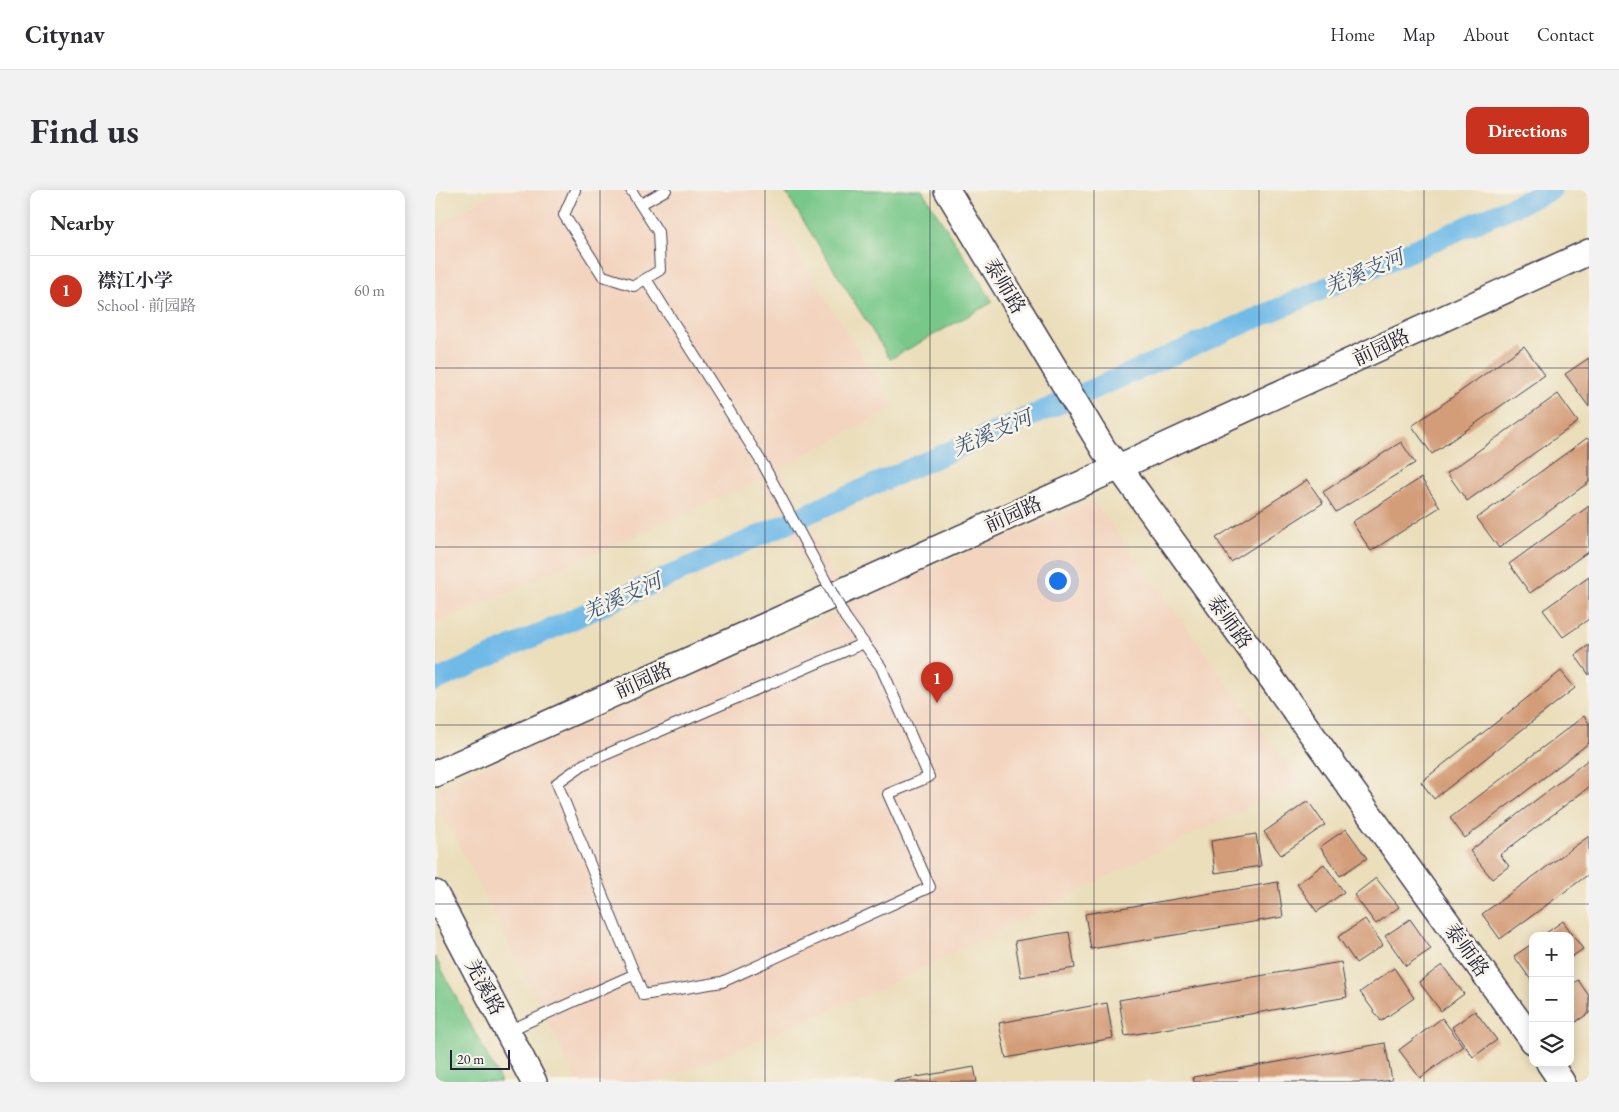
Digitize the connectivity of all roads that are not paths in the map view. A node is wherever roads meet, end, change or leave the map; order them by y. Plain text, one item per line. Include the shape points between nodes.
1 (575, 190) edge
2 (631, 190) edge
3 (665, 190) edge
4 (947, 190) edge
5 (641, 204) junction
6 (1589, 252) edge
7 (646, 279) junction
8 (1111, 458) junction
9 (864, 643) junction
10 (435, 774) edge
11 (435, 893) edge
12 (635, 974) junction
13 (507, 1031) junction
14 (1529, 1035) edge
15 (1552, 1067) edge
16 (534, 1082) edge
17 (1562, 1082) edge

1 - 7 lane via 564,215 603,276 634,286
2 - 5 lane
3 - 5 lane
4 - 8 street, 泰师路
5 - 7 lane via 658,232 660,270
6 - 8 street, 前园路
7 - 9 lane, bridge via 764,466 845,617
8 - 10 street, 前园路
8 - 14 street, 泰师路
9 - 12 lane via 584,764 557,783
9 - 12 lane via 881,667 929,776 888,794 930,887 722,982 643,996
11 - 13 street, 羌溪路
12 - 13 lane
13 - 16 street, 羌溪路
15 - 17 street

